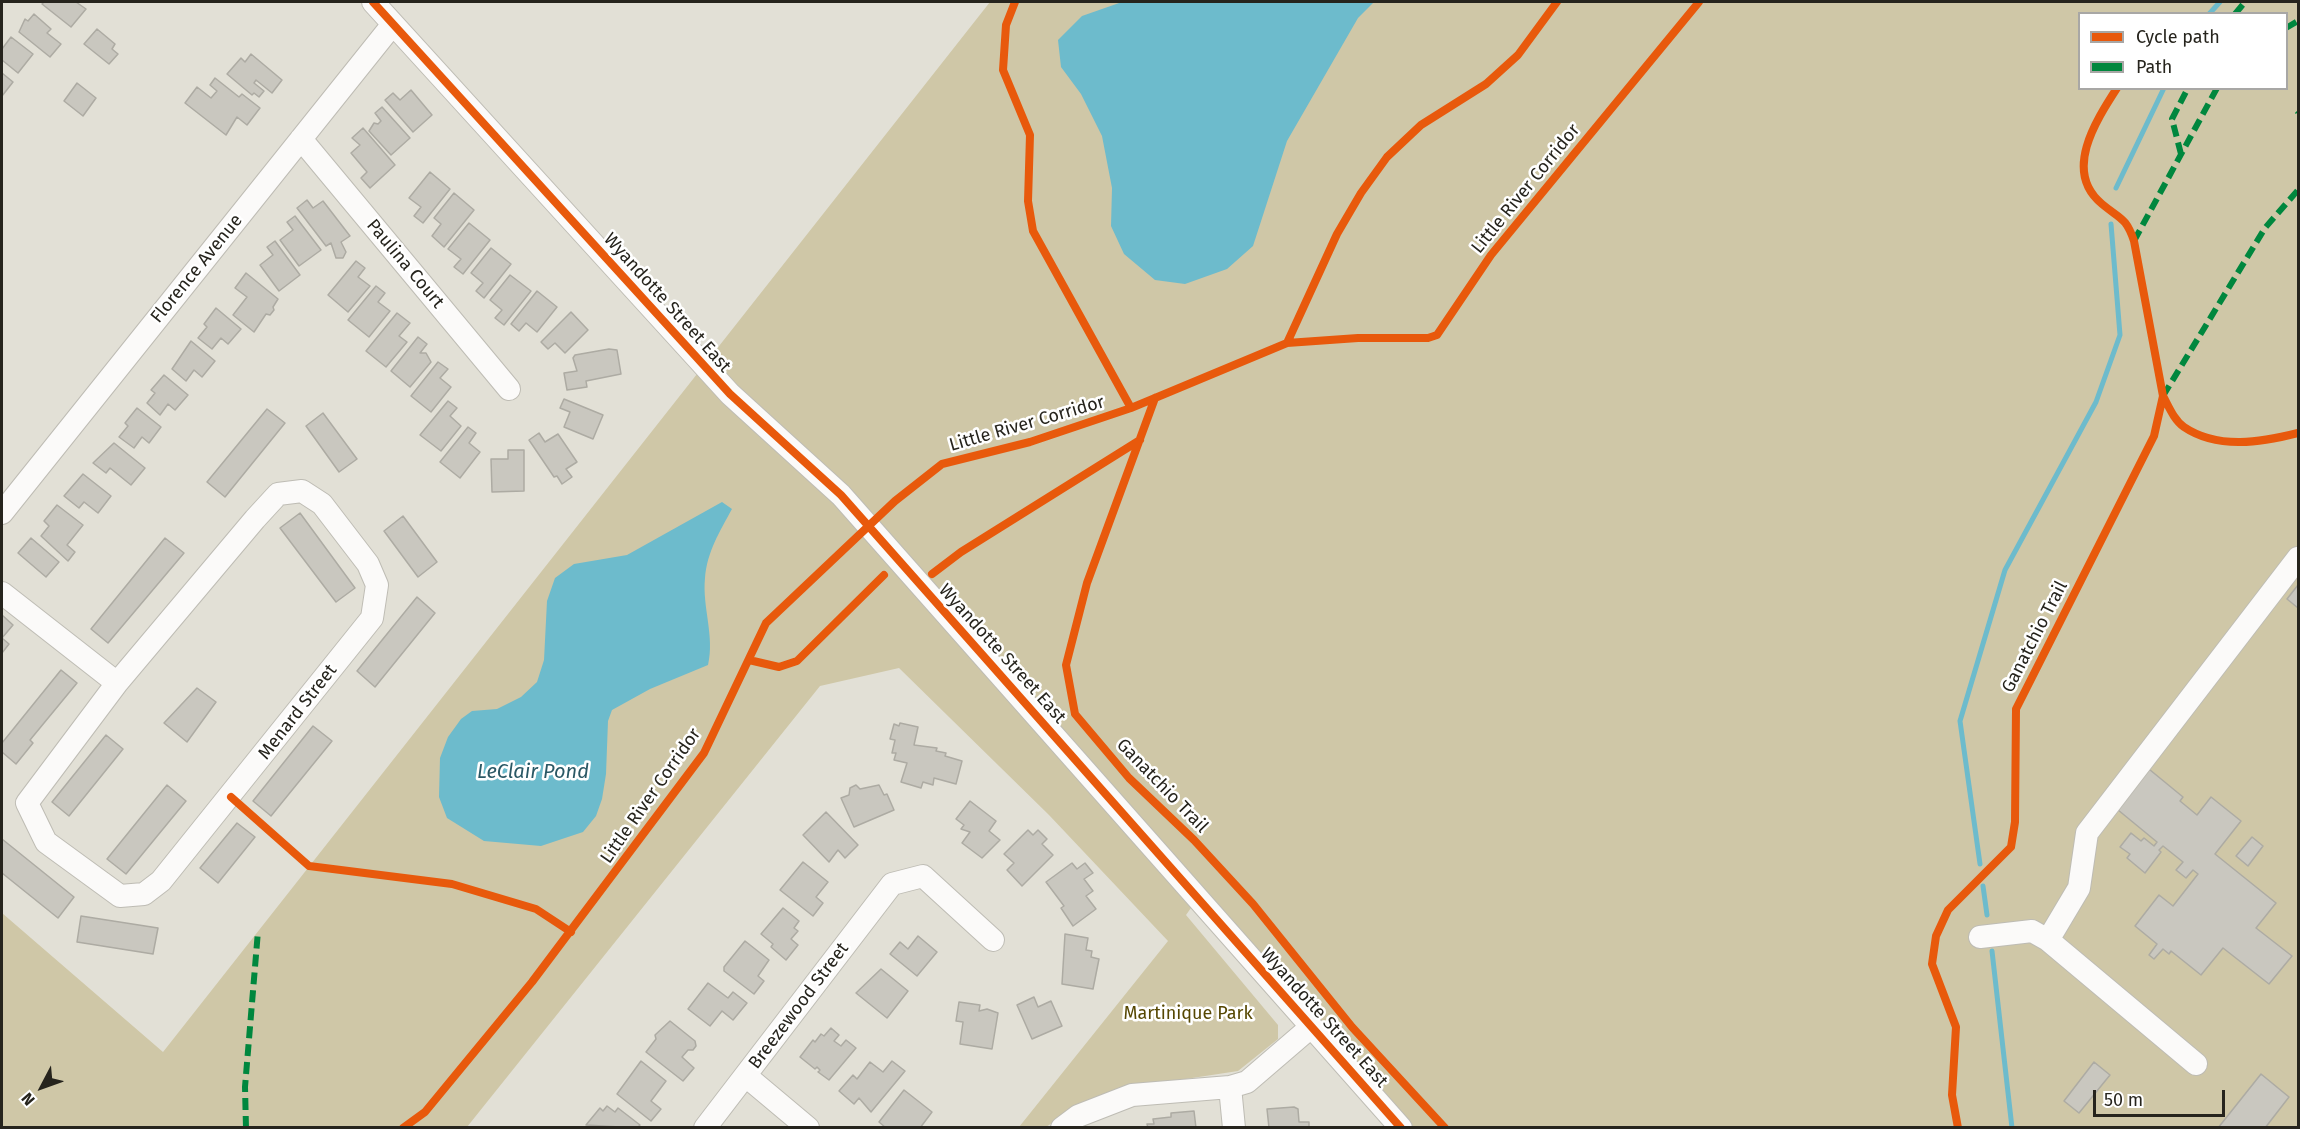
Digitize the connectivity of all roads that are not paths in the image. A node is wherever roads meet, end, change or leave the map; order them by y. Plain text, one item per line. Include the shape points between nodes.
1 (373, 2) edge
2 (393, 24) junction
3 (301, 139) junction
4 (509, 389) dead end
5 (2, 513) edge
6 (2298, 558) edge
7 (2, 593) edge
8 (117, 683) junction
9 (1980, 937) dead end
10 (993, 940) dead end
11 (2048, 940) junction
12 (1311, 1027) junction
13 (2196, 1064) dead end
14 (746, 1076) junction
15 (1230, 1087) junction
16 (705, 1128) edge
17 (808, 1128) edge
18 (1062, 1128) edge
19 (1234, 1128) edge
20 (1401, 1128) edge

1 - 2 street, Wyandotte Street East
2 - 3 street, Florence Avenue
2 - 12 street, Wyandotte Street East via 730,394 841,495
3 - 4 street, Paulina Court
3 - 5 street, Florence Avenue
6 - 11 street via 2086,832 2079,888
7 - 8 street
8 - 8 street, Menard Street via 27,803 46,842 120,896 144,894 161,881 224,806 372,618 377,585 368,564 322,504 302,491 278,494
9 - 11 street via 2032,931
10 - 14 street, Breezewood Street via 922,876 892,884
11 - 13 street
12 - 15 street via 1247,1082
12 - 20 street, Wyandotte Street East
14 - 16 street, Breezewood Street
14 - 17 street
15 - 18 street via 1132,1095 1078,1116
15 - 19 street

